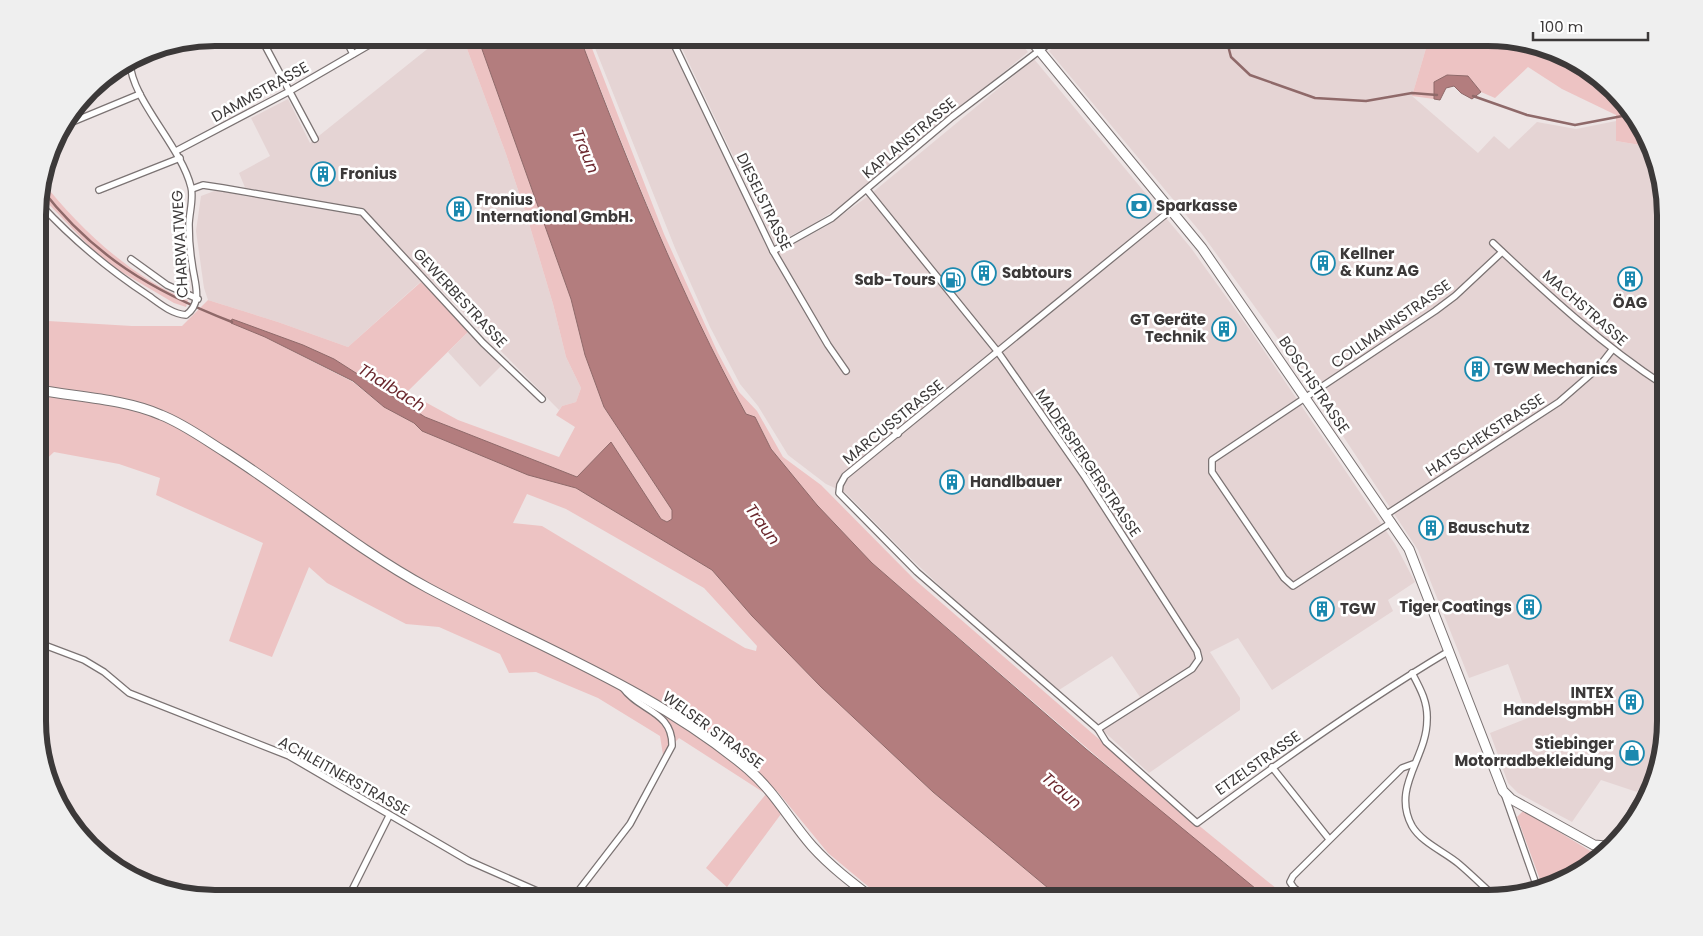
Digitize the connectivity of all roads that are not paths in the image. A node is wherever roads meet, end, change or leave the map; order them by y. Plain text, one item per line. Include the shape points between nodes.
1 (265, 46) edge
2 (349, 46) edge
3 (367, 46) edge
4 (675, 46) edge
5 (1036, 46) edge
6 (1045, 46) edge
7 (1040, 50) junction
8 (353, 54) junction
9 (131, 69) edge
10 (288, 92) junction
11 (140, 94) junction
12 (75, 121) edge
13 (315, 139) dead end
14 (176, 152) junction
15 (180, 158) junction
16 (192, 189) junction
17 (99, 190) dead end
18 (867, 190) junction
19 (1171, 210) junction
20 (47, 211) edge
21 (1494, 243) dead end
22 (773, 252) junction
23 (1502, 252) junction
24 (131, 260) dead end
25 (197, 301) junction
26 (1612, 350) junction
27 (998, 352) junction
28 (846, 371) dead end
29 (1657, 381) edge
30 (47, 391) edge
31 (1306, 398) junction
32 (542, 399) dead end
33 (891, 427) dead end
34 (898, 434) junction
35 (1389, 518) junction
36 (46, 646) edge
37 (1449, 651) junction
38 (1412, 673) junction
39 (618, 683) junction
40 (1098, 729) junction
41 (1413, 764) junction
42 (1272, 767) junction
43 (1503, 791) junction
44 (389, 816) junction
45 (1329, 839) junction
46 (1602, 845) edge
47 (1536, 883) edge
48 (861, 889) edge
49 (1296, 889) edge
50 (1486, 889) edge
51 (352, 890) edge
52 (534, 890) edge
53 (579, 890) edge

1 - 10 street
2 - 8 street
3 - 8 street, DAMMSTRASSE
4 - 22 street, DIESELSTRASSE
5 - 7 main road, BOSCHSTRASSE
6 - 7 street, KAPLANSTRASSE
7 - 18 street, KAPLANSTRASSE via 952,116
7 - 19 main road, BOSCHSTRASSE
8 - 10 street, DAMMSTRASSE
9 - 11 street, CHARWATWEG
10 - 13 street
10 - 14 street, DAMMSTRASSE
11 - 12 street
11 - 14 street, CHARWATWEG
14 - 15 street, CHARWATWEG
15 - 16 street, CHARWATWEG
15 - 17 street
16 - 25 street, CHARWATWEG via 189,228
16 - 32 street, GEWERBESTRASSE via 204,185 362,212 477,336
18 - 22 street, KAPLANSTRASSE via 832,218
18 - 27 street, MADERSPERGERSTRASSE
19 - 27 street, MARCUSSTRASSE
19 - 31 main road, BOSCHSTRASSE via 1211,260
20 - 25 street, CHARWATWEG via 112,271 174,313 186,316
21 - 23 street, MACHSTRASSE
22 - 28 street, DIESELSTRASSE
23 - 26 street, MACHSTRASSE
23 - 31 street, COLLMANNSTRASSE via 1455,296
24 - 25 street
26 - 29 street, MACHSTRASSE
26 - 35 street, HATSCHEKSTRASSE via 1598,368 1559,402
27 - 34 street, MARCUSSTRASSE
27 - 40 street, MADERSPERGERSTRASSE via 1197,651 1199,659 1192,669
30 - 39 main road, WELSER STRASSE via 133,406 168,418 264,476 379,560
31 - 35 main road, BOSCHSTRASSE
31 - 35 street, COLLMANNSTRASSE via 1212,460 1212,472 1284,578 1294,586
33 - 34 street
34 - 40 street, MARCUSSTRASSE via 845,476 839,493 917,572
35 - 37 main road, BOSCHSTRASSE via 1410,549
36 - 44 street, ACHLEITNERSTRASSE via 84,660 129,693 289,756
37 - 38 street, ETZELSTRASSE
37 - 43 main road, BOSCHSTRASSE
38 - 41 street via 1425,698 1427,719 1425,740
38 - 42 street, ETZELSTRASSE
39 - 48 main road, WELSER STRASSE via 665,710 749,770 811,845
39 - 53 street via 625,692 664,720 672,734 672,746 630,824
40 - 42 street, ETZELSTRASSE via 1106,742 1197,822
41 - 45 street via 1402,768
41 - 50 street via 1404,799 1412,825 1418,834 1458,863
42 - 45 street
43 - 46 main road via 1511,799
43 - 47 street, BOSCHSTRASSE
44 - 51 street
44 - 52 street, ACHLEITNERSTRASSE via 469,861
45 - 49 street via 1293,876 1290,882

